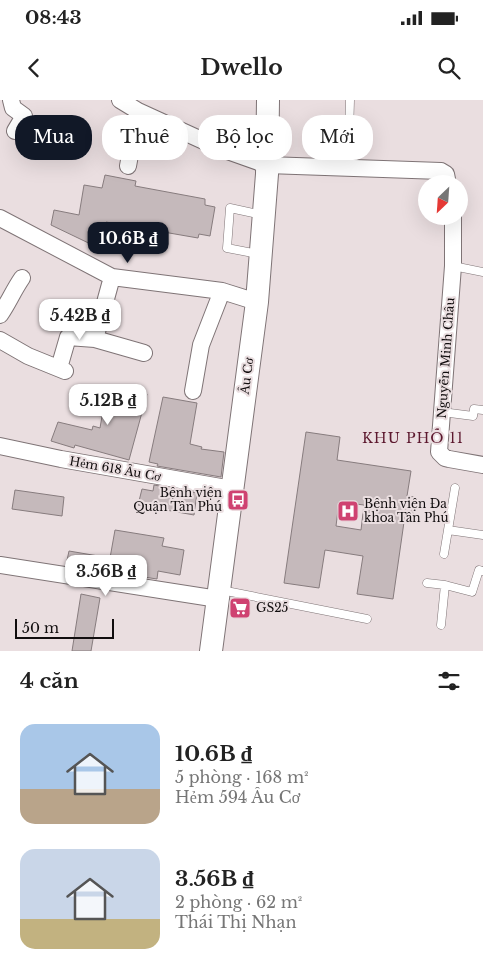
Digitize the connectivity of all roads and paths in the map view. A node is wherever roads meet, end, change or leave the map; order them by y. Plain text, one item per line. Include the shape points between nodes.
1 (11, 100) edge
2 (120, 100) edge
3 (268, 100) edge
4 (350, 100) edge
5 (138, 111) junction
6 (23, 115) edge
7 (267, 165) junction
8 (128, 166) dead end
9 (348, 168) junction
10 (446, 175) edge
11 (264, 215) junction
12 (0, 218) edge
13 (453, 225) edge
14 (261, 255) junction
15 (453, 266) junction
16 (483, 272) edge
17 (22, 278) dead end
18 (112, 278) junction
19 (6, 287) edge
20 (222, 291) junction
21 (257, 302) junction
22 (0, 315) edge
23 (0, 340) edge
24 (95, 340) junction
25 (144, 353) dead end
26 (193, 391) dead end
27 (483, 410) edge
28 (442, 412) junction
29 (0, 446) edge
30 (483, 464) edge
31 (454, 488) dead end
32 (232, 489) junction
33 (448, 530) junction
34 (483, 534) edge
35 (444, 554) dead end
36 (0, 565) edge
37 (483, 571) edge
38 (427, 583) dead end
39 (445, 585) junction
40 (218, 595) junction
41 (367, 619) dead end
42 (441, 625) dead end
43 (211, 651) edge

1 - 6 street via 13,108
2 - 5 street
3 - 7 main road, Âu Cơ
4 - 9 lane
5 - 7 street via 219,148
5 - 8 street
7 - 9 street
7 - 11 main road, Âu Cơ
9 - 10 street via 441,171
11 - 14 main road, Âu Cơ
11 - 14 lane via 230,208 227,248
12 - 18 street
13 - 15 street, Nguyễn Minh Châu
14 - 21 main road, Âu Cơ
15 - 16 lane
15 - 28 street, Nguyễn Minh Châu
17 - 19 street
18 - 20 street
18 - 24 street
19 - 22 street via 11,299
20 - 21 street
20 - 26 street via 202,345
21 - 32 main road, Âu Cơ
23 - 24 street via 62,370 68,337
24 - 25 street
27 - 28 lane via 474,409 473,416
28 - 30 street, Nguyễn Minh Châu via 441,455
29 - 32 street, Hẻm 618 Âu Cơ
31 - 33 lane
32 - 40 main road, Âu Cơ
33 - 34 lane
33 - 35 lane
36 - 40 street
37 - 39 lane via 479,570 472,592
38 - 39 lane
39 - 42 lane
40 - 41 lane
40 - 43 main road, Âu Cơ

